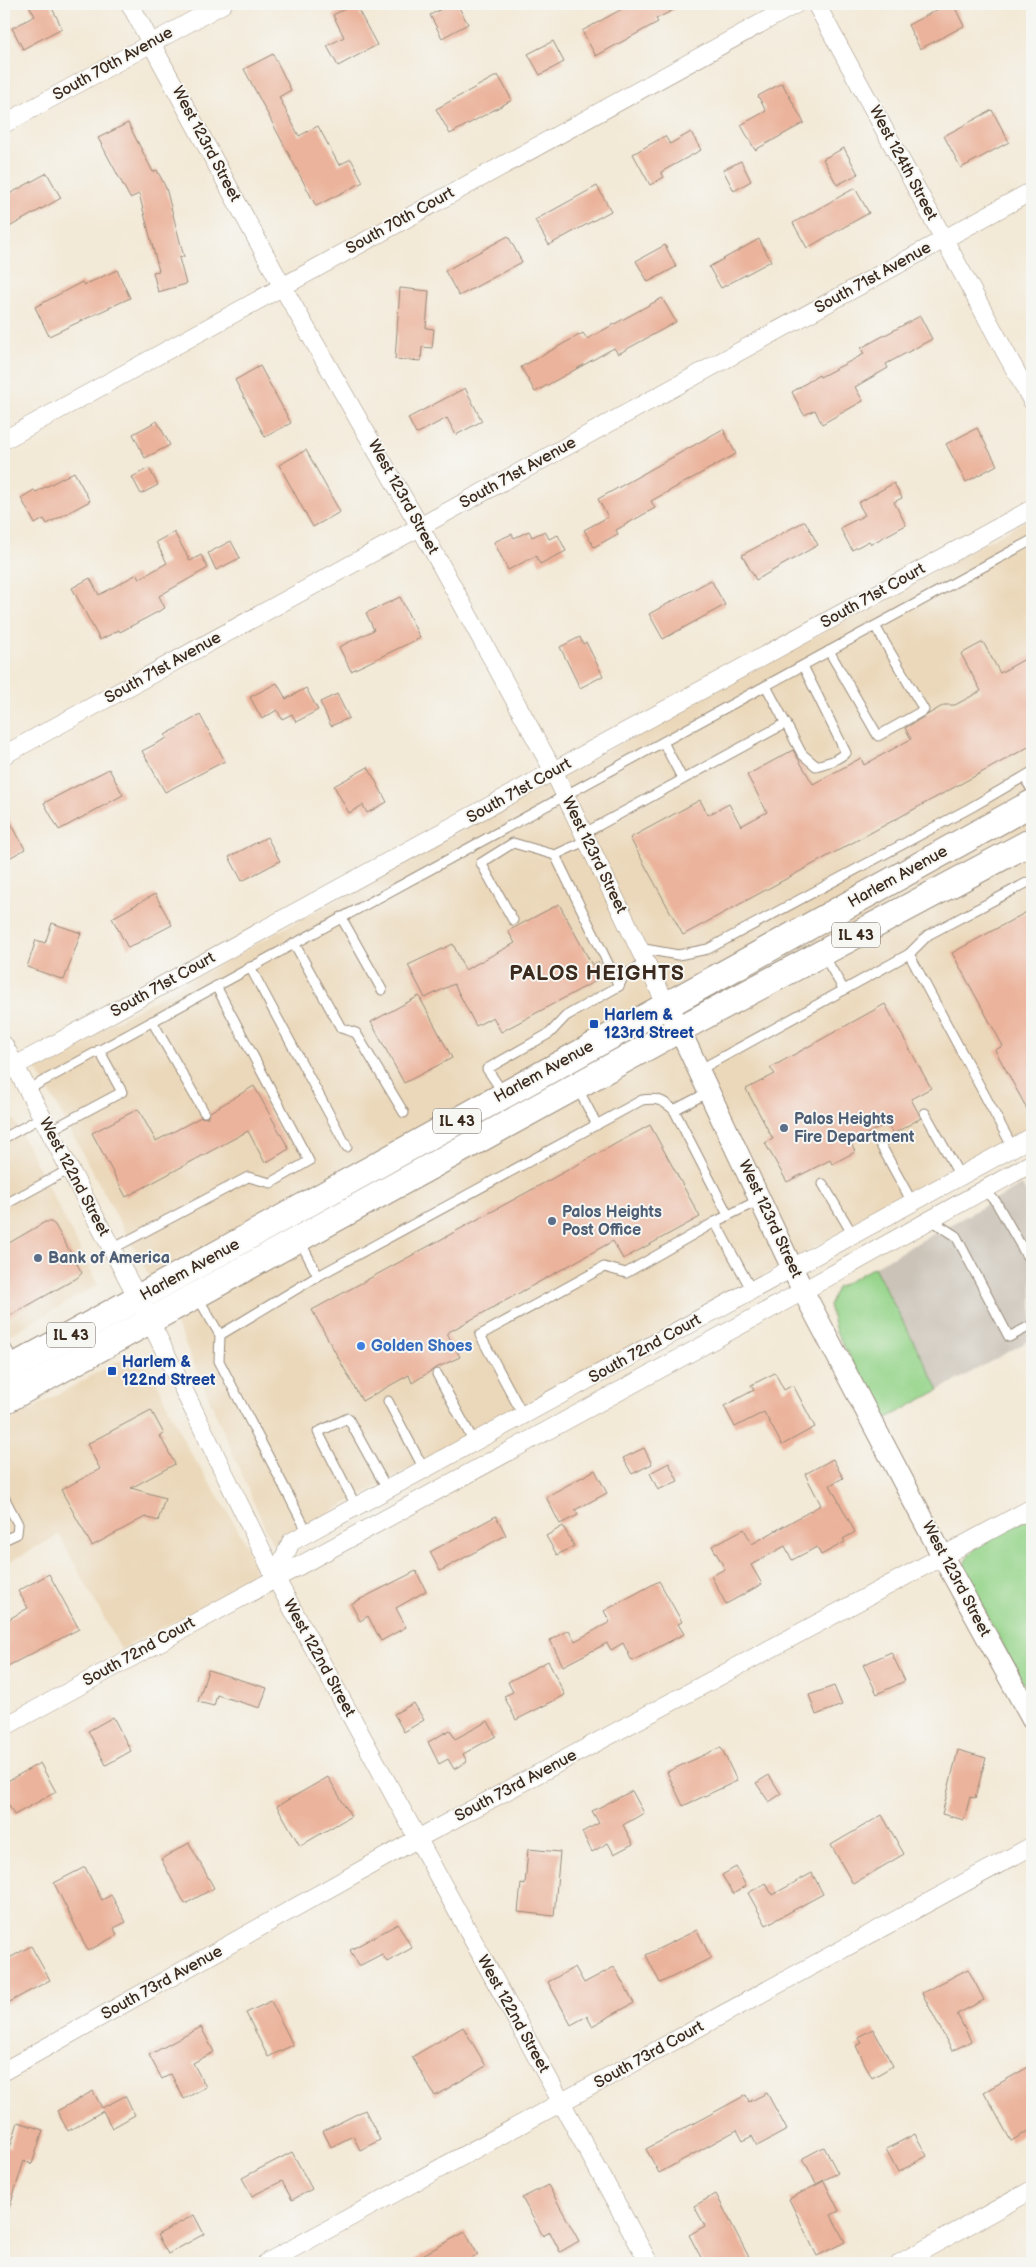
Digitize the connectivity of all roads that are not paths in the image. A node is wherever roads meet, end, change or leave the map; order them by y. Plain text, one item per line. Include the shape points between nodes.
1 (130, 4) edge
2 (224, 4) edge
3 (796, 4) edge
4 (816, 4) edge
5 (151, 43) junction
6 (4, 124) edge
7 (1032, 191) edge
8 (944, 239) junction
9 (282, 286) junction
10 (1032, 401) edge
11 (4, 440) edge
12 (1032, 509) edge
13 (420, 527) junction
14 (1032, 540) edge
15 (876, 626) junction
16 (829, 651) junction
17 (802, 666) junction
18 (766, 686) junction
19 (786, 724) junction
20 (663, 742) junction
21 (4, 755) edge
22 (554, 772) junction
23 (1028, 774) edge
24 (682, 778) junction
25 (1032, 790) edge
26 (565, 795) junction
27 (1032, 803) edge
28 (495, 833) junction
29 (585, 837) junction
30 (1032, 841) edge
31 (503, 849) junction
32 (556, 855) junction
33 (1032, 880) edge
34 (341, 917) junction
35 (513, 920) dead end
36 (294, 943) junction
37 (822, 953) junction
38 (909, 954) junction
39 (643, 956) junction
40 (250, 968) junction
41 (216, 986) junction
42 (619, 986) junction
43 (382, 990) dead end
44 (844, 990) junction
45 (666, 1004) junction
46 (152, 1021) junction
47 (680, 1029) junction
48 (4, 1045) edge
49 (99, 1050) junction
50 (9, 1069) edge
51 (699, 1070) junction
52 (576, 1086) junction
53 (27, 1090) junction
54 (710, 1092) junction
55 (504, 1094) junction
56 (674, 1110) junction
57 (204, 1112) dead end
58 (404, 1113) dead end
59 (925, 1113) dead end
60 (46, 1124) junction
61 (596, 1125) junction
62 (1032, 1137) edge
63 (4, 1138) edge
64 (878, 1140) dead end
65 (347, 1147) dead end
66 (1013, 1148) junction
67 (1032, 1163) edge
68 (70, 1170) junction
69 (960, 1176) junction
70 (823, 1184) dead end
71 (978, 1193) junction
72 (760, 1199) junction
73 (912, 1202) junction
74 (4, 1205) edge
75 (728, 1215) junction
76 (930, 1220) junction
77 (714, 1222) junction
78 (852, 1236) junction
79 (298, 1238) junction
80 (112, 1249) junction
81 (1032, 1265) edge
82 (793, 1268) junction
83 (318, 1276) junction
84 (752, 1291) junction
85 (803, 1291) junction
86 (196, 1294) junction
87 (144, 1309) junction
88 (1032, 1325) edge
89 (220, 1336) junction
90 (8, 1360) edge
91 (437, 1374) dead end
92 (388, 1401) dead end
93 (4, 1402) edge
94 (523, 1415) junction
95 (474, 1442) junction
96 (424, 1469) junction
97 (387, 1490) junction
98 (4, 1497) edge
99 (356, 1506) junction
100 (1032, 1508) edge
101 (308, 1532) junction
102 (4, 1540) edge
103 (943, 1557) junction
104 (275, 1577) junction
105 (1032, 1719) edge
106 (4, 1727) edge
107 (417, 1839) junction
108 (1032, 1846) edge
109 (4, 2071) edge
110 (562, 2103) junction
111 (1032, 2190) edge
112 (266, 2263) edge
113 (649, 2263) edge
114 (900, 2263) edge

1 - 5 street, West 123rd Street
2 - 5 street, South 70th Avenue
3 - 9 street, South 70th Court
4 - 8 street, West 124th Street
5 - 6 street, South 70th Avenue
5 - 9 street, West 123rd Street
7 - 8 street, South 71st Avenue
8 - 10 street, West 124th Street
8 - 13 street, South 71st Avenue
9 - 11 street, South 70th Court
9 - 13 street, West 123rd Street
12 - 22 street, South 71st Court
13 - 21 street, South 71st Avenue
13 - 22 street, West 123rd Street
14 - 15 lane, South 71st Court
15 - 16 lane, South 71st Court
15 - 16 lane via 924,710 878,736
16 - 17 lane, South 71st Court
17 - 18 lane, South 71st Court
17 - 19 lane via 846,753 816,766 802,754
18 - 19 lane
18 - 20 lane, South 71st Court
19 - 24 lane
20 - 24 lane
20 - 26 lane, South 71st Court
22 - 26 street, West 123rd Street
22 - 50 street, South 71st Court
23 - 25 lane
23 - 39 lane via 708,949 678,955
24 - 29 lane
26 - 28 lane, South 71st Court
26 - 29 street, West 123rd Street
27 - 45 main road, Harlem Avenue / IL 43
28 - 31 lane
28 - 34 lane, South 71st Court
29 - 32 lane
29 - 39 street, West 123rd Street
30 - 37 main road, Harlem Avenue / IL 43
31 - 32 lane via 513,843
31 - 35 lane via 481,863
32 - 42 lane
33 - 38 lane via 928,935
34 - 36 lane, South 71st Court
34 - 43 lane
36 - 40 lane, South 71st Court
36 - 58 lane via 341,1028 356,1032
37 - 44 lane
37 - 47 main road, Harlem Avenue / IL 43
38 - 44 lane
38 - 66 lane
39 - 42 lane via 624,975
39 - 45 street, West 123rd Street
40 - 41 lane, South 71st Court
40 - 65 lane
41 - 46 lane, South 71st Court
41 - 80 lane via 309,1161 271,1183 248,1178
42 - 55 lane via 566,1016 550,1033 487,1069
44 - 51 lane
45 - 47 street, West 123rd Street
45 - 55 main road, Harlem Avenue / IL 43
46 - 49 lane, South 71st Court
46 - 57 lane
47 - 51 street, West 123rd Street
47 - 52 main road, Harlem Avenue / IL 43
48 - 50 street, West 122nd Street
49 - 53 lane, South 71st Court
49 - 60 lane via 122,1092
50 - 53 street, West 122nd Street
51 - 54 street, West 123rd Street
52 - 61 lane
52 - 79 main road, Harlem Avenue / IL 43
53 - 60 street, West 122nd Street
54 - 56 lane
54 - 72 street, West 123rd Street
55 - 87 main road, Harlem Avenue / IL 43
56 - 61 lane via 664,1101 642,1100
56 - 75 lane
59 - 69 lane
60 - 63 lane
60 - 68 street, West 122nd Street
61 - 83 lane
62 - 66 street, South 72nd Court
64 - 73 lane
66 - 69 street, South 72nd Court
67 - 71 street, South 72nd Court
68 - 74 lane
68 - 80 street, West 122nd Street
69 - 71 street
69 - 73 street, South 72nd Court
70 - 78 lane
71 - 76 street, South 72nd Court
71 - 81 lane via 996,1202
72 - 75 lane
72 - 82 street, West 123rd Street
73 - 78 street, South 72nd Court
75 - 77 lane
76 - 85 street, South 72nd Court
76 - 88 lane via 956,1236 1009,1337
77 - 84 lane
77 - 94 lane via 626,1273 604,1267 480,1335
78 - 82 street, South 72nd Court
79 - 83 lane
79 - 86 main road, Harlem Avenue / IL 43
80 - 87 street, West 122nd Street
82 - 84 street, South 72nd Court
82 - 85 street, West 123rd Street
83 - 89 lane
84 - 94 street, South 72nd Court
85 - 103 street, West 123rd Street
85 - 104 street, South 72nd Court
86 - 87 main road, Harlem Avenue / IL 43
86 - 89 lane
87 - 90 main road, Harlem Avenue / IL 43
87 - 93 main road, Harlem Avenue / IL 43
87 - 104 street, West 122nd Street
89 - 101 lane via 219,1361
91 - 95 lane
92 - 96 lane
94 - 95 street, South 72nd Court
95 - 96 street, South 72nd Court
96 - 97 street, South 72nd Court
97 - 99 street, South 72nd Court
97 - 99 lane via 348,1418 318,1432
98 - 102 lane via 18,1524 17,1534
99 - 101 street, South 72nd Court
100 - 103 street, South 73rd Avenue
101 - 104 street, South 72nd Court via 291,1542
103 - 105 street, West 123rd Street
103 - 107 street, South 73rd Avenue
104 - 106 street, South 72nd Court
104 - 107 street, West 122nd Street
107 - 109 street, South 73rd Avenue
107 - 110 street, West 122nd Street
108 - 110 street, South 73rd Court
110 - 112 street, South 73rd Court
110 - 113 street, West 122nd Street
111 - 114 street

